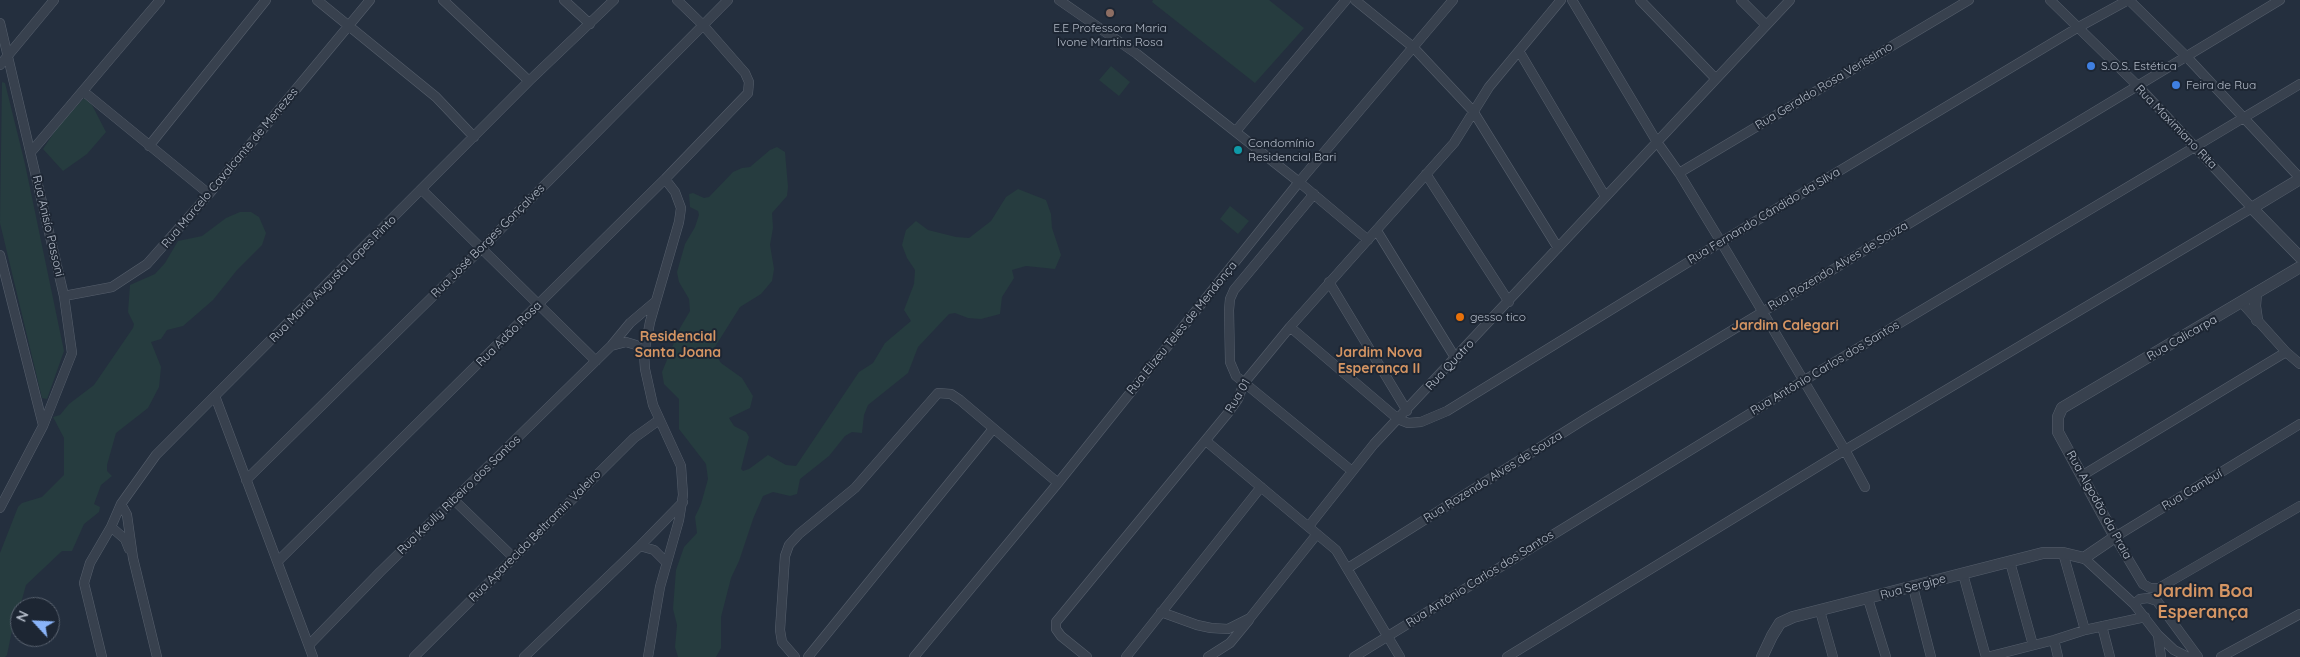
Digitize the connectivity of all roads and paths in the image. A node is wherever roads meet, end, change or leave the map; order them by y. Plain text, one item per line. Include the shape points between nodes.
1 (54, 0) edge
2 (160, 0) edge
3 (266, 0) edge
4 (316, 0) edge
5 (370, 0) edge
6 (443, 0) edge
7 (564, 0) edge
8 (614, 0) edge
9 (677, 0) edge
10 (728, 0) edge
11 (1059, 0) edge
12 (1346, 0) edge
13 (1355, 0) edge
14 (1453, 0) edge
15 (1561, 0) edge
16 (1572, 0) edge
17 (1640, 0) edge
18 (1741, 0) edge
19 (1790, 0) edge
20 (1969, 0) edge
21 (2050, 0) edge
22 (2128, 0) edge
23 (2280, 0) edge
24 (0, 23) edge
25 (590, 24) junction
26 (703, 25) junction
27 (1766, 25) junction
28 (348, 26) junction
29 (2077, 28) junction
30 (1413, 47) junction
31 (1519, 51) junction
32 (7, 56) junction
33 (2186, 56) junction
34 (0, 65) edge
35 (1716, 79) junction
36 (529, 81) junction
37 (2300, 84) edge
38 (2138, 86) junction
39 (83, 91) junction
40 (1473, 111) junction
41 (2245, 118) junction
42 (1236, 131) junction
43 (474, 138) junction
44 (1657, 142) junction
45 (149, 146) junction
46 (2196, 146) junction
47 (31, 152) junction
48 (1678, 173) junction
49 (1426, 174) junction
50 (665, 179) junction
51 (2300, 179) edge
52 (1300, 182) junction
53 (422, 190) junction
54 (209, 194) junction
55 (1314, 194) junction
56 (1605, 196) junction
57 (2252, 208) junction
58 (1377, 231) junction
59 (1368, 240) junction
60 (1721, 242) junction
61 (482, 248) junction
62 (1558, 248) junction
63 (0, 254) edge
64 (2300, 257) edge
65 (2300, 267) edge
66 (1329, 282) junction
67 (2256, 293) junction
68 (64, 296) junction
69 (656, 301) junction
70 (1509, 302) junction
71 (2242, 303) junction
72 (539, 304) junction
73 (1762, 312) junction
74 (2257, 320) junction
75 (1290, 327) junction
76 (611, 346) junction
77 (2286, 352) junction
78 (644, 354) junction
79 (1456, 359) junction
80 (596, 361) junction
81 (2300, 364) edge
82 (1803, 381) junction
83 (1244, 383) junction
84 (215, 396) junction
85 (2062, 408) joint
86 (1406, 411) junction
87 (1398, 419) junction
88 (659, 420) junction
89 (2300, 424) edge
90 (43, 426) junction
91 (993, 429) junction
92 (1206, 441) junction
93 (1846, 450) junction
94 (1352, 471) junction
95 (2083, 475) junction
96 (246, 480) junction
97 (1058, 483) junction
98 (1262, 487) junction
99 (1865, 487) dead end
100 (454, 500) junction
101 (683, 502) junction
102 (121, 504) junction
103 (2300, 506) edge
104 (0, 508) edge
105 (1309, 526) junction
106 (111, 527) junction
107 (1317, 534) junction
108 (2115, 537) junction
109 (640, 546) junction
110 (2063, 553) junction
111 (513, 557) junction
112 (133, 558) junction
113 (2084, 558) junction
114 (278, 561) junction
115 (666, 562) junction
116 (2010, 562) junction
117 (1348, 568) junction
118 (1963, 574) junction
119 (1913, 587) junction
120 (1868, 599) junction
121 (2134, 604) junction
122 (1820, 611) junction
123 (1161, 612) junction
124 (2300, 614) edge
125 (2145, 617) junction
126 (1250, 618) junction
127 (2102, 626) junction
128 (2084, 630) junction
129 (1388, 635) junction
130 (2158, 635) junction
131 (2054, 640) junction
132 (309, 645) junction
133 (2034, 645) junction
134 (2174, 650) junction
135 (2022, 652) edge
136 (102, 657) edge
137 (157, 657) edge
138 (313, 657) edge
139 (414, 657) edge
140 (524, 657) edge
141 (648, 657) edge
142 (796, 657) edge
143 (808, 657) edge
144 (914, 657) edge
145 (1087, 657) edge
146 (1126, 657) edge
147 (1208, 657) edge
148 (1354, 657) edge
149 (1400, 657) edge
150 (1507, 657) edge
151 (1762, 657) edge
152 (1833, 657) edge
153 (1886, 657) edge
154 (1931, 657) edge
155 (1987, 657) edge
156 (2058, 657) edge
157 (2110, 657) edge
158 (2161, 657) edge
159 (2166, 657) edge
160 (2188, 657) edge
161 (2198, 657) edge
162 (2221, 657) edge

1 - 32 street
2 - 39 street
3 - 45 street
4 - 28 street
5 - 28 street, Rua Marcelo Cavalcante de Menezes
6 - 36 street
7 - 25 street
8 - 25 street, Rua Maria Augusta Lopes Pinto
9 - 26 street, Rua Adão Rosa
10 - 26 street, Rua José Borges Gonçalves
11 - 42 street via 1138,54
12 - 42 street
13 - 30 street
14 - 30 street, Rua Elizeu Teles de Mendonça
15 - 31 street, Rua 01
16 - 44 street
17 - 35 street
18 - 27 street
19 - 27 street, Rua Quatro
20 - 48 street, Rua Geraldo Rosa Verissimo
21 - 29 street, Rua Maximiano Rita
22 - 29 street, Rua Fernando Cândido da Silva
22 - 33 street
23 - 33 street, Rua Rozendo Alves de Souza
24 - 32 street, Rua Anisío Passoni
25 - 36 street, Rua Maria Augusta Lopes Pinto
26 - 50 street, Rua Adão Rosa via 745,73 749,82 748,93
26 - 61 street, Rua José Borges Gonçalves
27 - 35 street, Rua Quatro
28 - 43 street via 436,97
28 - 54 street, Rua Marcelo Cavalcante de Menezes
29 - 38 street, Rua Maximiano Rita
29 - 60 street, Rua Fernando Cândido da Silva
30 - 40 street
30 - 52 street, Rua Elizeu Teles de Mendonça
31 - 40 street, Rua 01 via 1488,87
31 - 56 street
32 - 34 street
32 - 47 street, Rua Anisío Passoni
33 - 38 street, Rua Rozendo Alves de Souza
33 - 41 street
35 - 44 street, Rua Quatro
36 - 43 street, Rua Maria Augusta Lopes Pinto
37 - 41 street, Rua Antônio Carlos dos Santos
38 - 46 street, Rua Maximiano Rita
38 - 73 street, Rua Rozendo Alves de Souza
39 - 45 street
39 - 47 street
40 - 49 street, Rua 01 via 1466,127
40 - 62 street
41 - 46 street, Rua Antônio Carlos dos Santos
41 - 51 street
42 - 52 street
43 - 53 street, Rua Maria Augusta Lopes Pinto
44 - 48 street
44 - 56 street, Rua Quatro
45 - 54 street
46 - 57 street, Rua Maximiano Rita
46 - 82 street, Rua Antônio Carlos dos Santos
47 - 68 street, Rua Anisío Passoni
48 - 60 street
49 - 58 street, Rua 01
49 - 70 street
50 - 69 street via 681,208
50 - 72 street, Rua Adão Rosa
51 - 57 street
52 - 55 street
52 - 97 street, Rua Elizeu Teles de Mendonça
53 - 61 street
53 - 84 street, Rua Maria Augusta Lopes Pinto
54 - 68 street, Rua Marcelo Cavalcante de Menezes via 147,264 112,287
55 - 59 street
55 - 83 street via 1234,290 1230,300 1230,362 1236,376
56 - 62 street, Rua Quatro
57 - 64 street, Rua Maximiano Rita
57 - 93 street
58 - 59 street, Rua 01
58 - 79 street
59 - 66 street, Rua 01
60 - 73 street
60 - 87 street, Rua Fernando Cândido da Silva via 1447,411 1421,422 1408,423
61 - 72 street
61 - 96 street, Rua José Borges Gonçalves
62 - 70 street, Rua Quatro
63 - 90 street
65 - 67 street, Rua Calicarpa
66 - 75 street, Rua 01
66 - 86 street
67 - 71 street, Rua Calicarpa
67 - 74 street
68 - 90 street, Rua Anisío Passoni via 72,353
69 - 76 street, Rua Keully Ribeiro dos Santos via 630,323
69 - 78 street
70 - 79 street, Rua Quatro
71 - 74 street
71 - 85 street, Rua Calicarpa
72 - 80 street
72 - 114 street, Rua Adão Rosa
73 - 82 street
73 - 117 street, Rua Rozendo Alves de Souza via 1576,424
74 - 77 street
75 - 83 street, Rua 01
75 - 87 street
76 - 78 street via 626,342 636,345
76 - 80 street, Rua Keully Ribeiro dos Santos
77 - 81 street
77 - 95 street
78 - 88 street via 647,386
79 - 86 street, Rua Quatro
80 - 100 street, Rua Keully Ribeiro dos Santos
82 - 93 street
82 - 129 street, Rua Antônio Carlos dos Santos
83 - 92 street, Rua 01 via 1238,399
83 - 94 street
84 - 96 street
84 - 102 street, Rua Maria Augusta Lopes Pinto via 156,455
85 - 95 street, Rua Algodão da Praia via 2058,432
86 - 87 street, Rua Quatro
87 - 94 street, Rua Quatro
88 - 101 street via 681,466
88 - 111 street, Rua Aparecida Beltramin Valeiro via 634,438
89 - 108 street, Rua Cambuí
90 - 104 street, Rua Anisío Passoni
91 - 97 street
91 - 142 street via 951,394 938,393 855,488 799,534 785,556 780,630 782,642
91 - 143 street
92 - 98 street
92 - 145 street, Rua 01 via 1056,622 1061,636
93 - 99 street
93 - 150 street
94 - 105 street, Rua Quatro
95 - 108 street, Rua Algodão da Praia
96 - 114 street
97 - 144 street, Rua Elizeu Teles de Mendonça
98 - 105 street
98 - 123 street
100 - 111 street
100 - 132 street, Rua Keully Ribeiro dos Santos
101 - 109 street
101 - 115 street
102 - 106 street, Rua Maria Augusta Lopes Pinto
102 - 112 street via 127,515
103 - 108 street, Rua Algodão da Praia via 2160,588 2143,584
105 - 107 street
106 - 112 street via 125,539
106 - 136 street, Rua Maria Augusta Lopes Pinto via 90,563 84,583
107 - 117 street via 1336,550
107 - 126 street
108 - 113 street, Rua Cambuí
109 - 115 street via 654,550
109 - 140 street
110 - 113 street, Rua Sergipe
110 - 116 street, Rua Sergipe via 2043,553
110 - 128 street
111 - 139 street, Rua Aparecida Beltramin Valeiro
112 - 137 street
113 - 121 street
114 - 132 street
115 - 141 street
116 - 118 street, Rua Sergipe
116 - 133 street
117 - 129 street
118 - 119 street, Rua Sergipe
118 - 155 street
119 - 120 street, Rua Sergipe
119 - 154 street
120 - 122 street, Rua Sergipe
120 - 153 street
121 - 125 street
121 - 161 street via 2140,599 2157,601
122 - 151 street, Rua Sergipe via 1780,623
122 - 152 street
123 - 126 street via 1211,628 1228,629
123 - 146 street
124 - 162 street
125 - 127 street
125 - 130 street
126 - 147 street via 1230,643
127 - 128 street
127 - 157 street
128 - 131 street
129 - 148 street, Rua Antônio Carlos dos Santos
129 - 149 street
130 - 134 street
130 - 158 street
131 - 133 street
131 - 156 street
132 - 138 street
133 - 135 street
134 - 159 street
134 - 160 street
135 - 155 street

